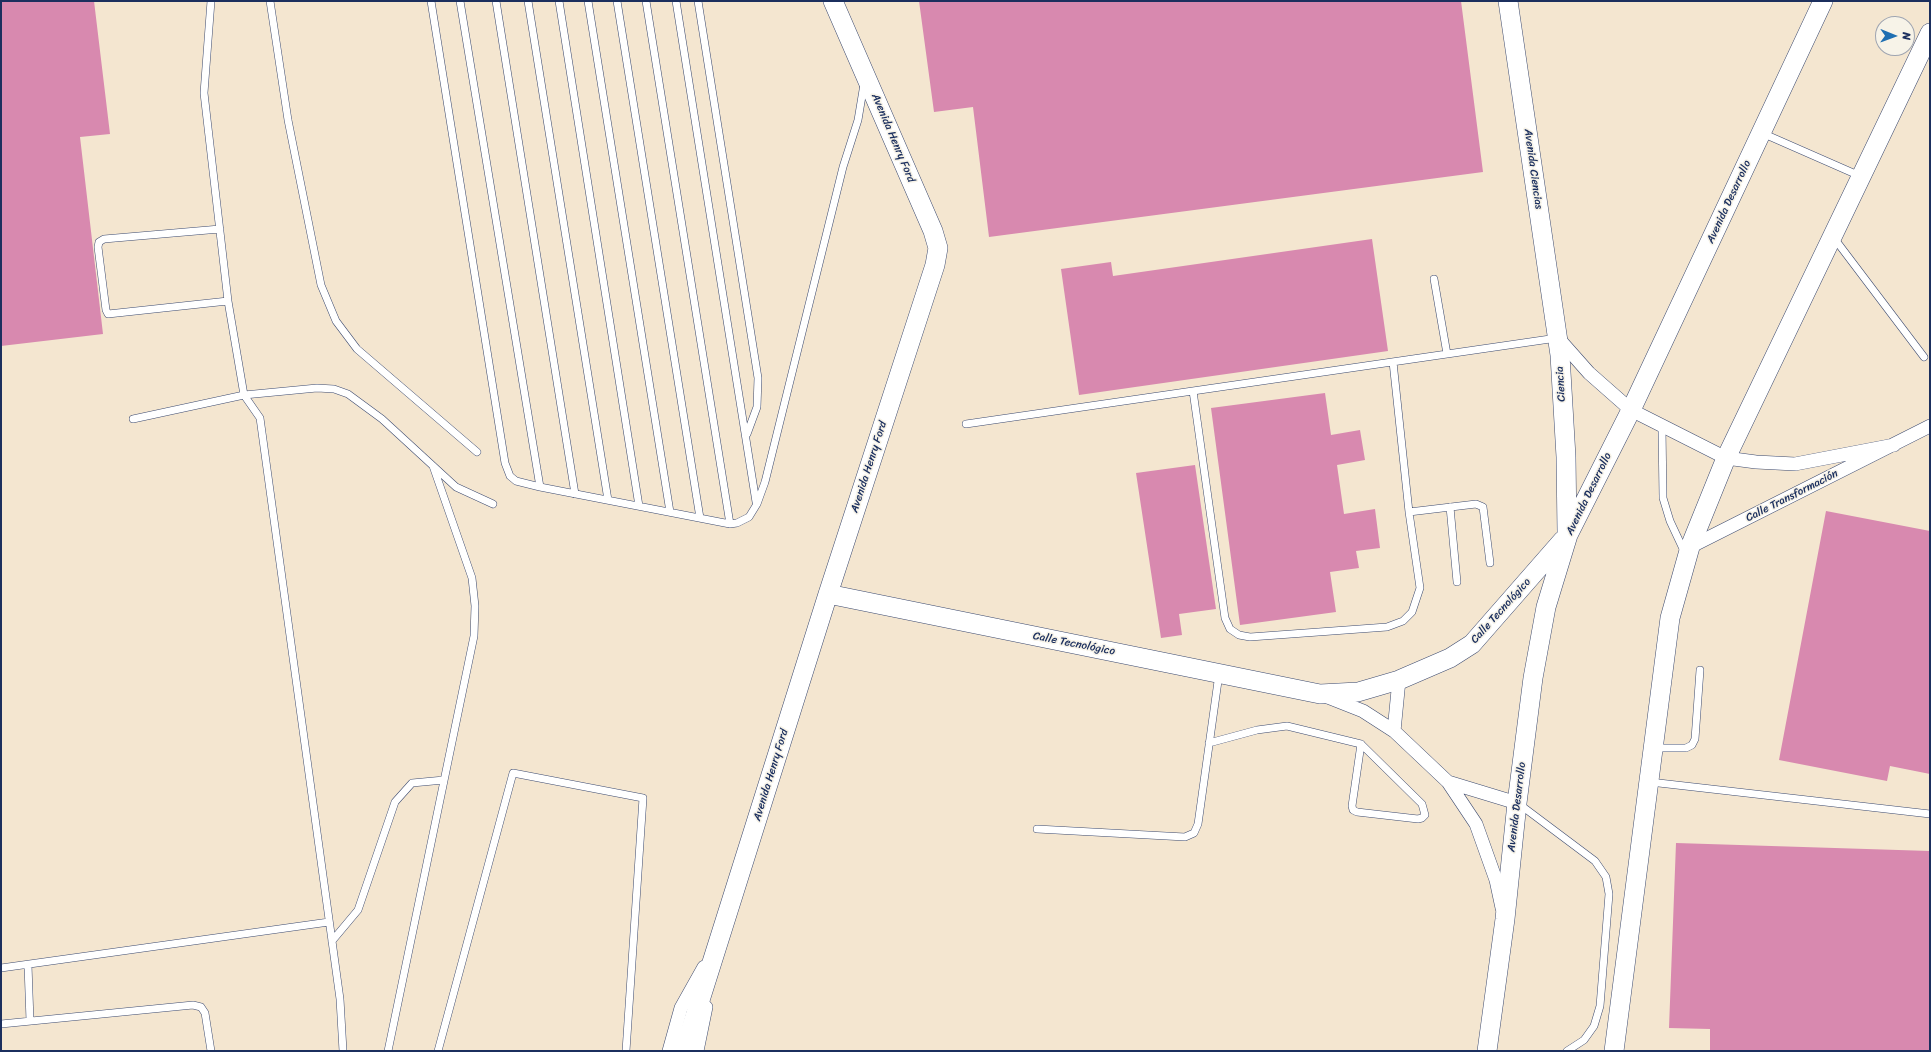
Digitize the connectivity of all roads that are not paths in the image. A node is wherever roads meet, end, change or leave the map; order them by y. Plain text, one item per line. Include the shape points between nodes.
1 (211, 1) edge
2 (270, 1) edge
3 (431, 1) edge
4 (460, 1) edge
5 (496, 1) edge
6 (528, 1) edge
7 (558, 1) edge
8 (588, 1) edge
9 (617, 1) edge
10 (646, 1) edge
11 (676, 1) edge
12 (698, 1) edge
13 (833, 1) edge
14 (1508, 1) edge
15 (1823, 1) edge
16 (1930, 33) edge
17 (866, 74) junction
18 (1761, 133) junction
19 (1862, 176) junction
20 (220, 229) junction
21 (1833, 236) junction
22 (1434, 279) dead end
23 (228, 301) junction
24 (1558, 338) junction
25 (1447, 354) junction
26 (1924, 357) dead end
27 (1393, 362) junction
28 (1194, 391) junction
29 (244, 395) junction
30 (1631, 410) junction
31 (133, 419) dead end
32 (966, 424) dead end
33 (1930, 426) edge
34 (1662, 428) junction
35 (746, 436) junction
36 (1894, 445) junction
37 (477, 452) dead end
38 (1726, 458) junction
39 (433, 466) junction
40 (540, 487) junction
41 (574, 494) junction
42 (608, 500) junction
43 (493, 504) dead end
44 (757, 504) junction
45 (639, 506) junction
46 (1450, 507) junction
47 (670, 512) junction
48 (1409, 512) junction
49 (700, 518) junction
50 (730, 524) junction
51 (1568, 535) junction
52 (1688, 552) junction
53 (1490, 563) dead end
54 (1457, 582) dead end
55 (828, 594) junction
56 (1700, 670) dead end
57 (1219, 674) junction
58 (1399, 680) junction
59 (1320, 694) junction
60 (1394, 731) junction
61 (1209, 744) junction
62 (1361, 744) junction
63 (1653, 748) junction
64 (444, 780) junction
65 (1448, 782) junction
66 (1649, 782) junction
67 (1517, 803) junction
68 (1930, 814) edge
69 (1038, 829) dead end
70 (1505, 919) junction
71 (329, 922) junction
72 (332, 941) junction
73 (719, 941) junction
74 (28, 965) junction
75 (1, 968) edge
76 (30, 1021) junction
77 (1, 1024) edge
78 (211, 1051) edge
79 (343, 1051) edge
80 (388, 1051) edge
81 (438, 1051) edge
82 (626, 1051) edge
83 (669, 1051) edge
84 (684, 1051) edge
85 (697, 1051) edge
86 (1487, 1051) edge
87 (1567, 1051) edge
88 (1614, 1051) edge

1 - 20 lane via 204,93
2 - 37 lane via 288,120 321,285 336,321 357,349
3 - 40 lane via 505,463 510,476 516,481
4 - 40 lane
5 - 41 lane
6 - 42 lane
7 - 45 lane
8 - 47 lane
9 - 49 lane
10 - 50 lane
11 - 35 lane
12 - 35 lane via 758,378 757,406
13 - 17 street, Avenida Henry Ford
14 - 24 street, Avenida Ciencias
15 - 18 street, Avenida Desarrollo
16 - 19 street
17 - 44 lane via 858,120 843,167 765,482
17 - 55 street, Avenida Henry Ford via 938,248
18 - 19 lane
18 - 30 street, Avenida Desarrollo
19 - 21 street
20 - 23 lane
20 - 23 lane via 104,239 99,242 98,247 108,314
21 - 26 lane
21 - 38 street
22 - 25 lane
23 - 29 lane
24 - 25 lane
24 - 30 street, Ciencia via 1589,373
24 - 51 street, Ciencia
25 - 27 lane
27 - 28 lane
27 - 48 lane
28 - 32 lane
28 - 48 lane via 1225,618 1230,629 1239,635 1250,637 1387,628 1403,621 1412,612 1420,588
29 - 31 lane
29 - 39 lane via 316,388 334,389 348,394 382,419
29 - 71 lane via 260,418
30 - 34 street, Ciencia
30 - 51 street, Avenida Desarrollo
33 - 36 street, Calle Transformación
34 - 38 street, Calle Transformación
34 - 52 lane via 1663,498 1670,521
35 - 44 lane
36 - 38 street, Calle Transformación via 1795,464
36 - 52 street, Calle Transformación
38 - 52 street
39 - 43 lane via 456,487
39 - 64 lane via 472,578 475,606 474,636
40 - 41 lane
41 - 42 lane
42 - 45 lane
44 - 50 lane via 749,517
45 - 47 lane
46 - 48 lane
46 - 53 lane via 1476,504 1483,507
46 - 54 lane
47 - 49 lane
49 - 50 lane
51 - 58 street, Calle Tecnológico via 1472,644 1450,658
51 - 67 street, Avenida Desarrollo via 1546,607 1533,678
52 - 63 street via 1670,618
55 - 57 street, Calle Tecnológico
55 - 73 street, Avenida Henry Ford
56 - 63 lane via 1695,740 1692,745 1686,748
57 - 59 street, Calle Tecnológico
57 - 61 lane
58 - 59 street, Calle Tecnológico via 1358,692
58 - 60 street
59 - 60 street, Calle Tecnológico via 1363,711
60 - 65 street, Calle Tecnológico
61 - 62 lane via 1257,730 1288,726
61 - 69 lane via 1198,824 1194,833 1185,837
62 - 62 lane via 1353,810 1402,818 1422,818 1425,815 1422,804
63 - 66 street
64 - 72 lane via 412,783 395,802 358,910
64 - 80 lane
65 - 67 street, Calle Tecnológico
65 - 70 street, Calle Tecnológico via 1476,824 1496,880
66 - 68 lane
66 - 88 street
67 - 70 street, Avenida Desarrollo
67 - 87 lane via 1595,861 1606,877 1609,894 1600,1006 1594,1026 1584,1040
70 - 86 street, Avenida Desarrollo
71 - 72 lane
71 - 74 lane
72 - 79 lane via 340,999
73 - 83 street, Avenida Henry Ford via 681,1008
73 - 84 street, Avenida Henry Ford
73 - 85 street, Avenida Henry Ford
74 - 75 lane
74 - 76 lane
76 - 77 lane
76 - 78 lane via 193,1005 201,1007 205,1013
81 - 82 lane via 513,773 642,798

